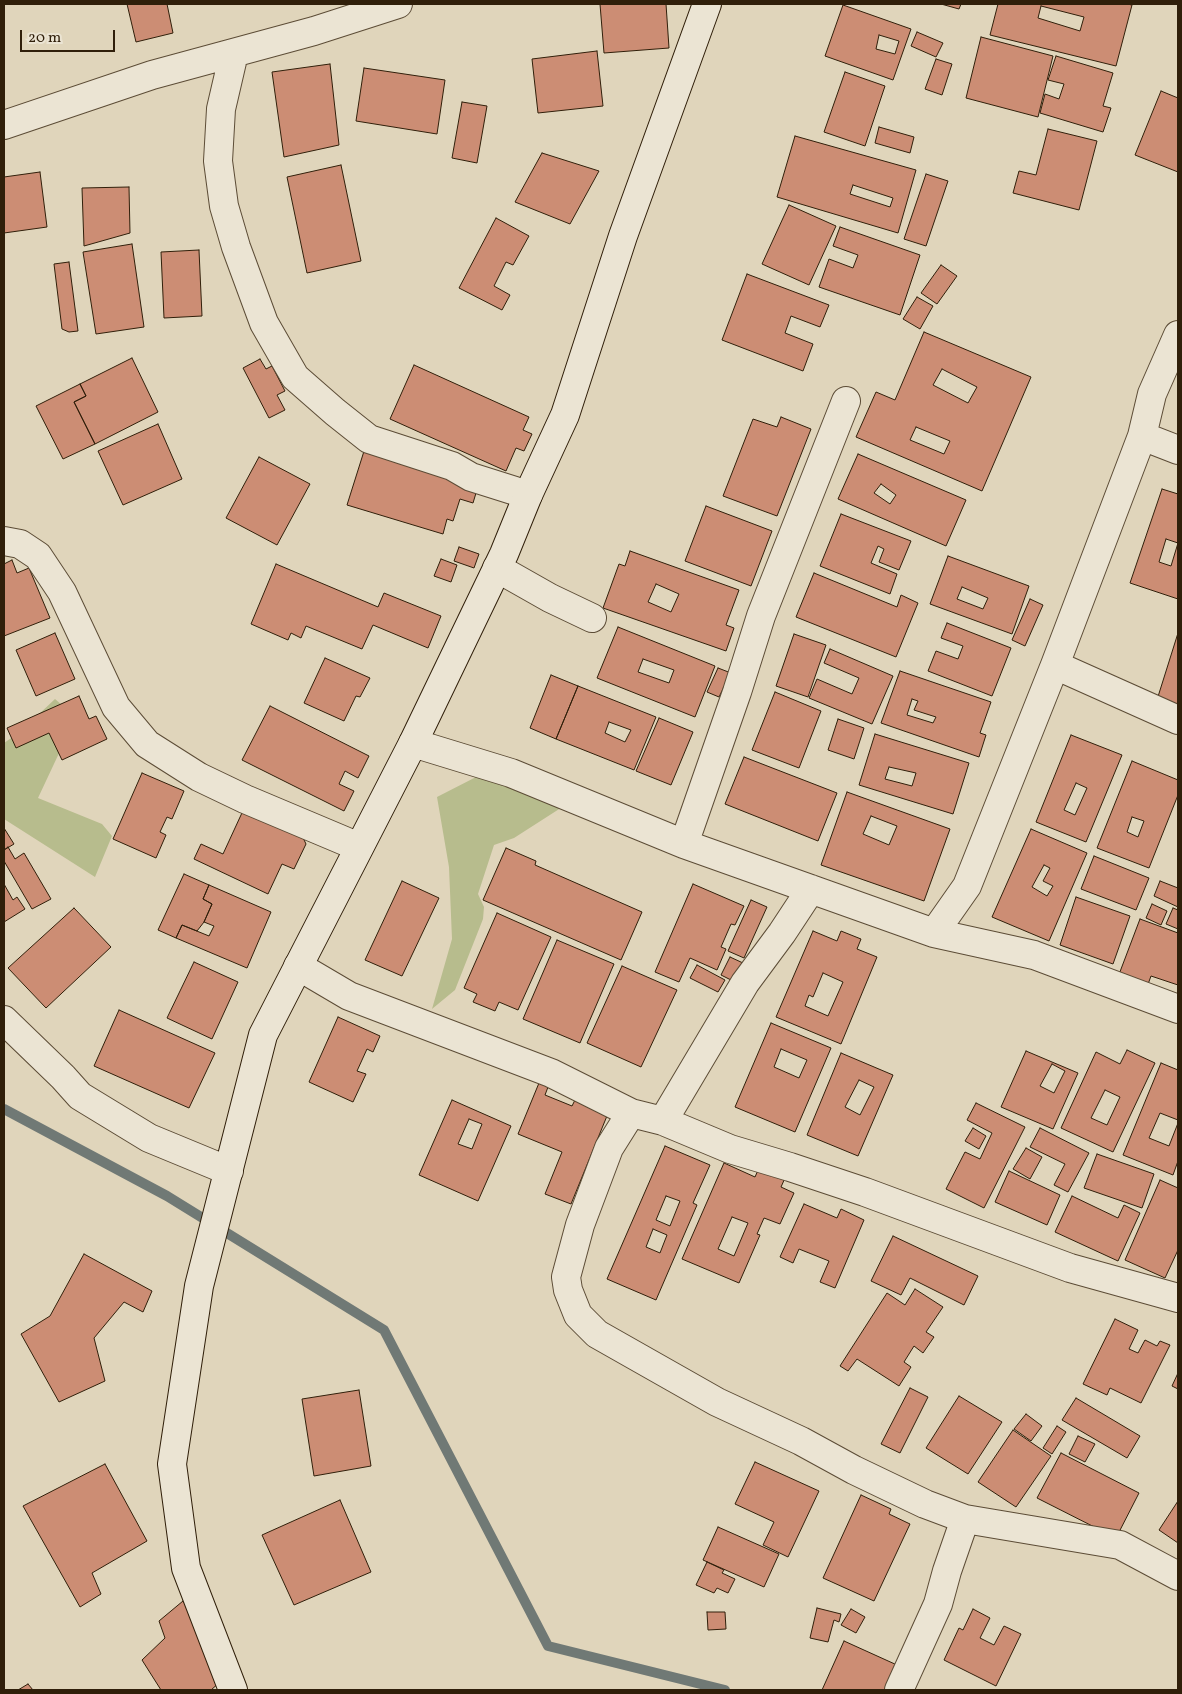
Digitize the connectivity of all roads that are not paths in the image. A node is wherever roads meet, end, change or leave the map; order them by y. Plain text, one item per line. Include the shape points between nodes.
1 (398, 4) edge
2 (707, 4) edge
3 (234, 53) junction
4 (4, 125) edge
5 (1178, 335) edge
6 (846, 401) dead end
7 (1142, 436) junction
8 (1178, 450) edge
9 (528, 495) junction
10 (4, 541) edge
11 (497, 568) junction
12 (592, 618) dead end
13 (1055, 665) junction
14 (1178, 720) edge
15 (413, 743) junction
16 (684, 844) junction
17 (359, 847) junction
18 (811, 888) junction
19 (934, 933) junction
20 (298, 966) junction
21 (1178, 1009) edge
22 (4, 1020) edge
23 (632, 1113) junction
24 (663, 1121) junction
25 (229, 1170) junction
26 (1178, 1298) edge
27 (965, 1519) junction
28 (1178, 1576) edge
29 (233, 1690) edge
30 (899, 1690) edge

1 - 3 street
2 - 9 street via 623,236 565,415
3 - 4 street via 152,75
3 - 9 street via 221,109 218,161 224,206 264,323 296,377 369,439
5 - 7 street via 1152,394
6 - 16 street via 761,616
7 - 8 street
7 - 13 street
9 - 11 street
10 - 17 street via 20,544 38,556 62,592 116,707 147,744 199,777 244,799
11 - 12 street
11 - 15 street
13 - 14 street
13 - 19 street via 967,886
15 - 16 street via 511,774
15 - 17 street
16 - 18 street
17 - 20 street
18 - 19 street
18 - 24 street via 745,983
19 - 21 street via 1034,956
20 - 23 street via 349,996 551,1073
20 - 25 street via 263,1034
22 - 25 street via 80,1096 149,1138
23 - 24 street
23 - 27 street via 609,1148 580,1225 568,1269 568,1290 578,1315 597,1334 717,1402 925,1504
24 - 26 street via 730,1150 864,1192 1070,1268
25 - 29 street via 199,1286 172,1464 186,1568
27 - 28 street via 1120,1545
27 - 30 street via 938,1604

